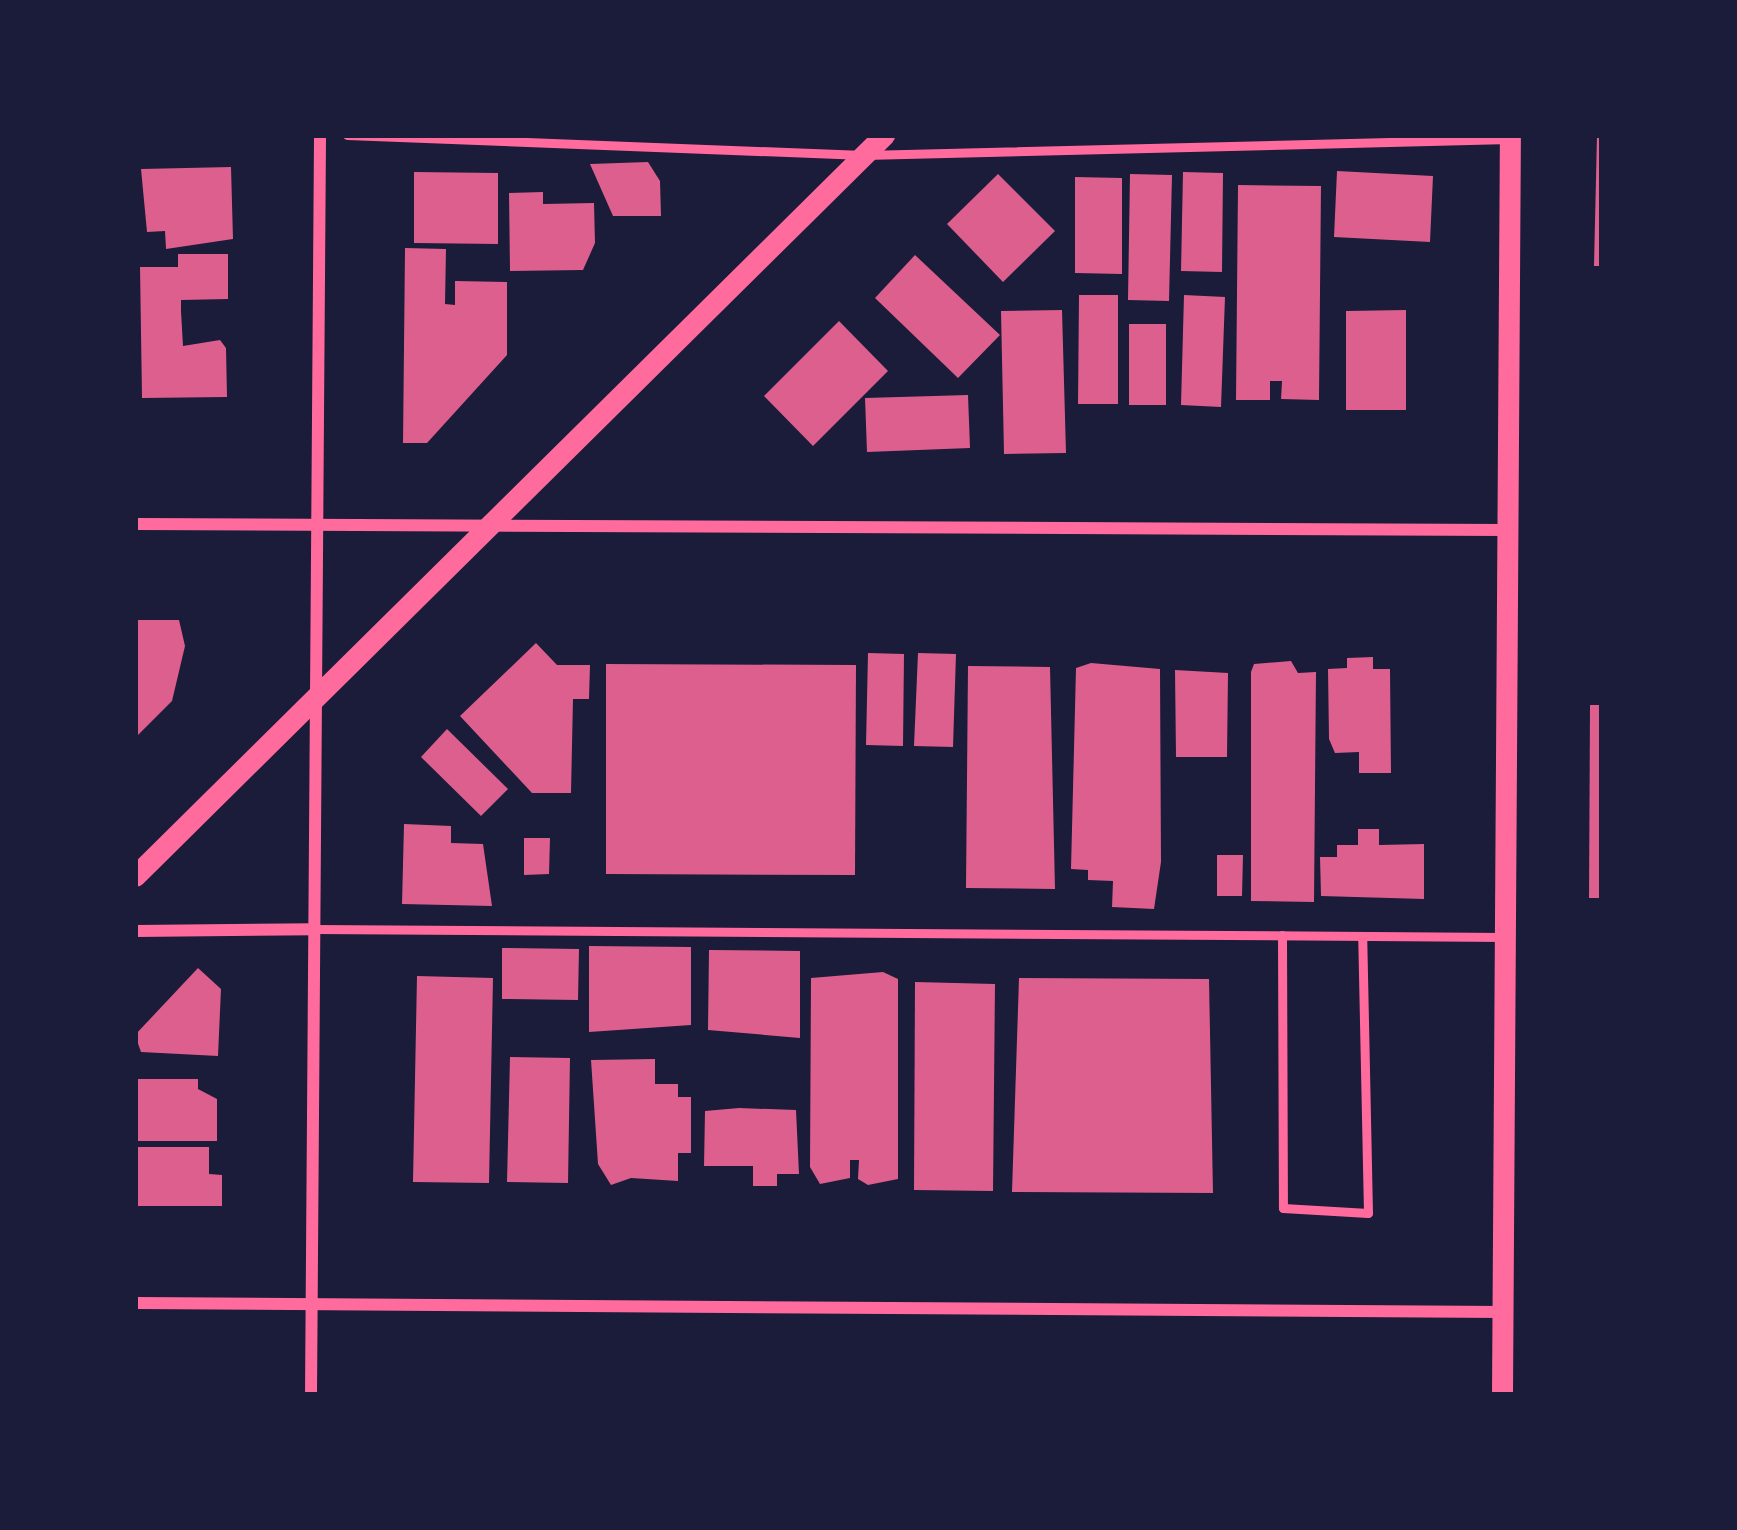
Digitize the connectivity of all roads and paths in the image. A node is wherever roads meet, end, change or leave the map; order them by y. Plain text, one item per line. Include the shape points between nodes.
1 (320, 135) edge
2 (347, 135) edge
3 (884, 135) edge
4 (1510, 137) edge
5 (865, 155) junction
6 (135, 524) edge
7 (317, 524) junction
8 (488, 525) junction
9 (1508, 530) junction
10 (316, 697) junction
11 (135, 876) edge
12 (314, 929) junction
13 (135, 931) edge
14 (1282, 935) junction
15 (1362, 936) junction
16 (1505, 937) junction
17 (135, 1303) edge
18 (312, 1304) junction
19 (1503, 1312) junction
20 (311, 1395) edge
21 (1502, 1395) edge

1 - 7 street
2 - 5 lane
3 - 5 street
4 - 5 lane
4 - 9 street
5 - 8 street
6 - 7 street
7 - 8 street
7 - 10 street
8 - 9 street
8 - 10 street
9 - 16 street
10 - 11 street
10 - 12 street
12 - 13 street
12 - 14 lane
12 - 18 street
14 - 15 lane
14 - 15 lane via 1283,1208 1368,1213
15 - 16 lane
16 - 19 street
17 - 18 street
18 - 19 street
18 - 20 street
19 - 21 street

